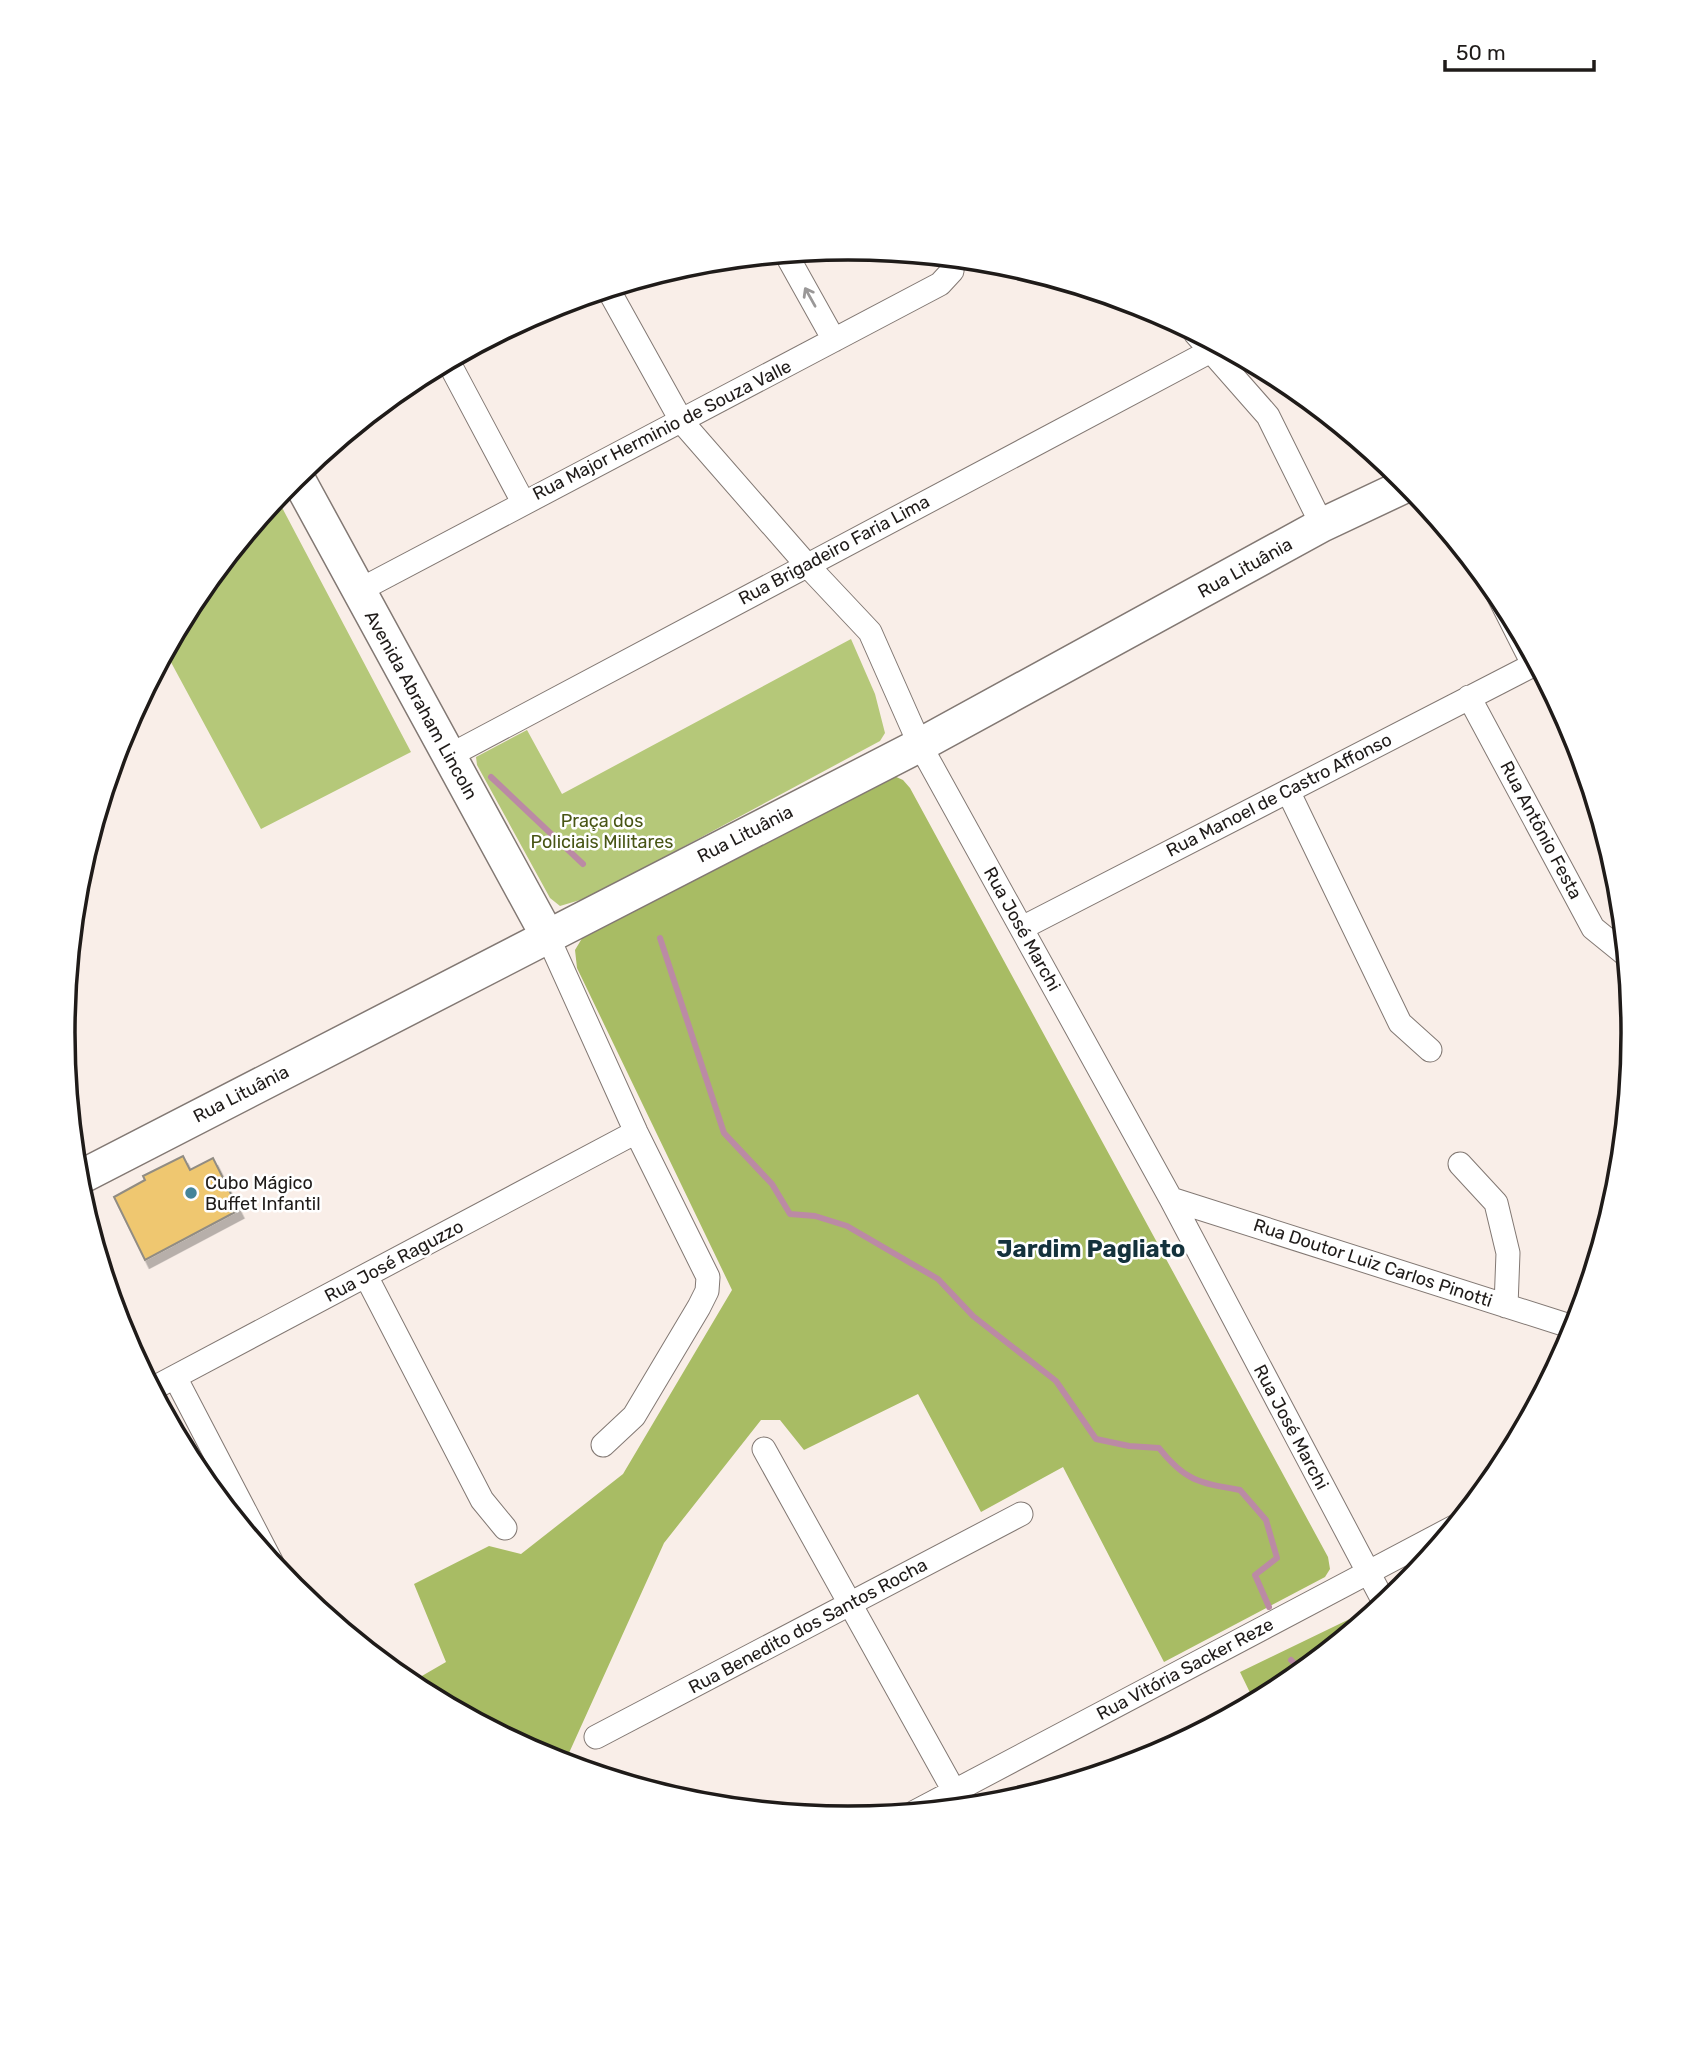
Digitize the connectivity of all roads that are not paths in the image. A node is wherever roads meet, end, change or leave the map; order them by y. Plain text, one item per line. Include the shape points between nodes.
1 (791, 263) edge
2 (952, 268) edge
3 (613, 297) edge
4 (834, 340) junction
5 (1210, 351) edge
6 (1222, 357) edge
7 (452, 370) edge
8 (681, 422) junction
9 (302, 487) edge
10 (1397, 490) edge
11 (523, 502) junction
12 (1322, 526) junction
13 (806, 564) junction
14 (358, 591) junction
15 (1529, 667) edge
16 (1469, 697) junction
17 (920, 745) junction
18 (449, 756) junction
19 (1287, 791) junction
20 (1022, 928) junction
21 (547, 935) junction
22 (1616, 947) edge
23 (1430, 1050) dead end
24 (636, 1132) junction
25 (1460, 1164) dead end
26 (88, 1173) edge
27 (1171, 1199) junction
28 (366, 1276) junction
29 (1506, 1306) junction
30 (1565, 1324) edge
31 (176, 1377) junction
32 (160, 1385) edge
33 (603, 1446) dead end
34 (764, 1449) dead end
35 (1021, 1514) dead end
36 (253, 1526) edge
37 (505, 1528) dead end
38 (1435, 1536) edge
39 (1368, 1572) junction
40 (1380, 1594) edge
41 (850, 1604) junction
42 (596, 1737) dead end
43 (954, 1791) junction
44 (935, 1801) edge

4 -> 1 street
2 - 4 street, Rua Major Herminio de Souza Valle via 940,284
3 - 8 street, Rua José Marchi
4 - 8 street, Rua Major Herminio de Souza Valle
5 - 13 street, Rua Brigadeiro Faria Lima
6 - 12 street via 1268,416
7 - 11 street
8 - 11 street, Rua Major Herminio de Souza Valle
8 - 13 street, Rua José Marchi
9 - 14 street, Avenida Abraham Lincoln
10 - 12 street, Rua Lituânia
11 - 14 street, Rua Major Herminio de Souza Valle
12 - 17 street, Rua Lituânia
13 - 17 street, Rua José Marchi via 870,632
13 - 18 street, Rua Brigadeiro Faria Lima
14 - 18 street, Avenida Abraham Lincoln
15 - 16 street, Rua Manoel de Castro Affonso
16 - 19 street, Rua Manoel de Castro Affonso
16 - 22 street, Rua Antônio Festa via 1593,928
17 - 20 street, Rua José Marchi
17 - 21 street, Rua Lituânia
18 - 21 street, Avenida Abraham Lincoln
19 - 20 street, Rua Manoel de Castro Affonso
19 - 23 street via 1400,1023
20 - 27 street, Rua José Marchi
21 - 24 street
21 - 26 street, Rua Lituânia
24 - 28 street, Rua José Raguzzo
24 - 33 street via 708,1277 707,1291 634,1416
25 - 29 street via 1496,1203 1508,1253
27 - 29 street, Rua Doutor Luiz Carlos Pinotti
27 - 39 street, Rua José Marchi
28 - 31 street, Rua José Raguzzo
28 - 37 street via 482,1500
29 - 30 street, Rua Doutor Luiz Carlos Pinotti
31 - 32 street, Rua José Raguzzo
31 - 36 street
34 - 41 street
35 - 41 street, Rua Benedito dos Santos Rocha
38 - 39 street, Rua Vitória Sacker Reze
39 - 40 street, Rua José Marchi
39 - 43 street, Rua Vitória Sacker Reze
41 - 42 street, Rua Benedito dos Santos Rocha
41 - 43 street
43 - 44 street, Rua Vitória Sacker Reze

